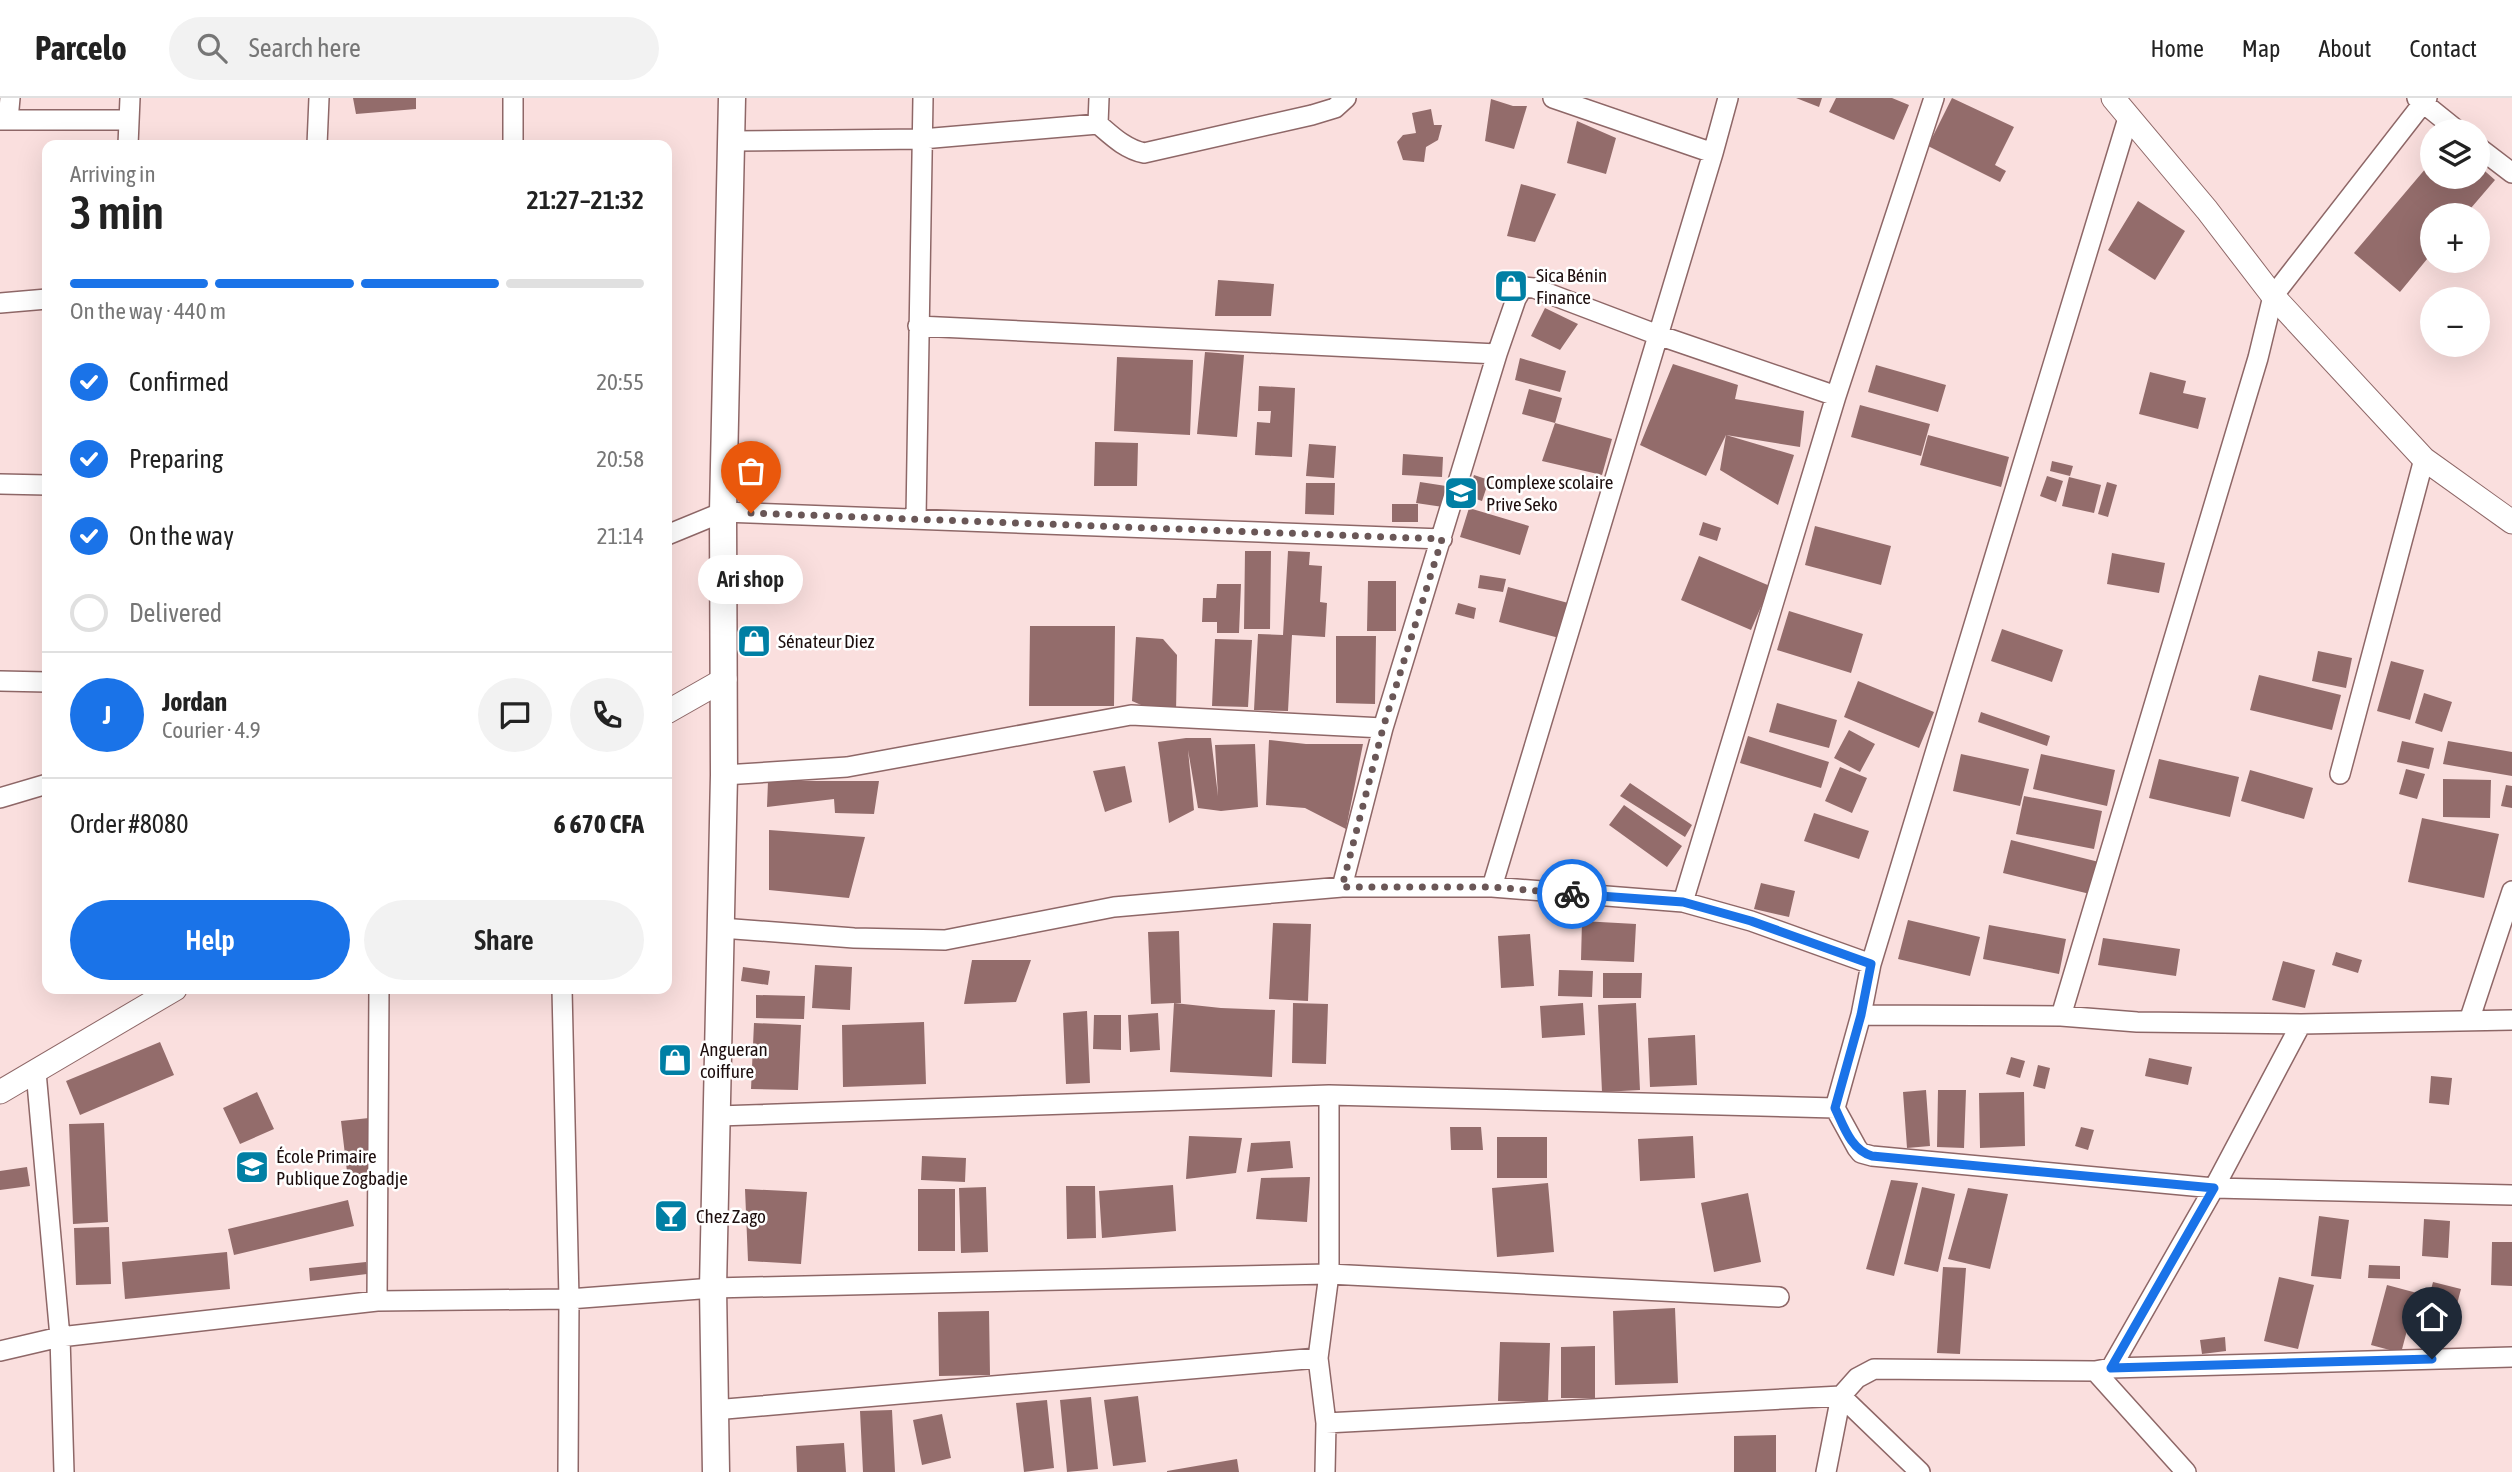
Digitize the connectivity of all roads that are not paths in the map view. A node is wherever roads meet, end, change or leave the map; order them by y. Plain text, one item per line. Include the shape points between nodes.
1 (10, 98) edge
2 (130, 98) edge
3 (319, 98) edge
4 (513, 98) edge
5 (732, 98) edge
6 (923, 98) edge
7 (1099, 98) edge
8 (1346, 98) edge
9 (1553, 98) edge
10 (1728, 98) edge
11 (1934, 98) edge
12 (2113, 98) edge
13 (2422, 100) edge
14 (2128, 118) junction
15 (2444, 119) edge
16 (4, 120) edge
17 (128, 120) junction
18 (1098, 124) junction
19 (922, 139) junction
20 (128, 140) edge
21 (317, 140) edge
22 (513, 140) edge
23 (732, 141) junction
24 (1713, 153) junction
25 (2490, 156) edge
26 (2512, 173) edge
27 (2273, 296) junction
28 (42, 299) edge
29 (0, 303) edge
30 (918, 326) junction
31 (1658, 335) junction
32 (1497, 354) junction
33 (1836, 396) junction
34 (2424, 459) junction
35 (0, 484) edge
36 (42, 485) edge
37 (723, 512) junction
38 (916, 518) junction
39 (2512, 522) edge
40 (672, 533) edge
41 (1442, 539) junction
42 (726, 679) junction
43 (0, 681) edge
44 (42, 682) edge
45 (672, 709) edge
46 (1383, 728) junction
47 (2340, 774) dead end
48 (724, 775) junction
49 (42, 785) edge
50 (0, 798) edge
51 (1342, 887) junction
52 (1492, 887) junction
53 (2512, 891) edge
54 (1683, 902) junction
55 (721, 928) junction
56 (1871, 964) junction
57 (167, 994) edge
58 (379, 994) edge
59 (562, 994) edge
60 (1861, 1015) junction
61 (2061, 1016) junction
62 (2512, 1020) edge
63 (2469, 1021) junction
64 (2301, 1024) junction
65 (36, 1072) junction
66 (0, 1093) edge
67 (1328, 1095) junction
68 (1835, 1108) junction
69 (718, 1116) junction
70 (2214, 1188) junction
71 (2512, 1195) edge
72 (1329, 1275) junction
73 (713, 1288) junction
74 (1779, 1297) dead end
75 (569, 1299) junction
76 (377, 1301) junction
77 (60, 1337) junction
78 (0, 1351) edge
79 (2512, 1357) edge
80 (1318, 1358) junction
81 (2103, 1369) junction
82 (1841, 1396) junction
83 (714, 1410) junction
84 (1326, 1423) junction
85 (64, 1472) edge
86 (568, 1472) edge
87 (716, 1472) edge
88 (1325, 1472) edge
89 (1826, 1472) edge
90 (1920, 1472) edge
91 (2186, 1472) edge

1 - 16 street
2 - 17 street
3 - 21 street
4 - 22 street
5 - 23 main road
6 - 19 street
7 - 18 street
8 - 18 street via 1335,108 1312,115 1144,153 1118,141
9 - 24 street
10 - 24 street
11 - 33 street
12 - 14 street
13 - 15 street
13 - 27 street
14 - 27 street
14 - 56 street
16 - 17 street
17 - 20 street
18 - 19 street
19 - 23 street
19 - 30 street
23 - 37 main road
24 - 31 street
25 - 26 street
27 - 34 street
27 - 61 street
28 - 29 street
30 - 32 street
30 - 38 street
31 - 32 street via 1523,287
31 - 33 street
31 - 52 street
32 - 41 street
33 - 54 street
34 - 39 street
34 - 47 street
35 - 36 street
37 - 38 street
37 - 40 street
37 - 42 main road
38 - 41 street
41 - 46 street
42 - 45 street
42 - 48 main road
43 - 44 street
46 - 48 street via 1131,715 847,767
46 - 51 street
48 - 55 main road
49 - 50 street
51 - 52 street
51 - 55 street via 1114,907 945,940
52 - 54 street
53 - 63 street
54 - 56 street
55 - 69 main road
56 - 60 street
57 - 65 street
58 - 76 street
59 - 75 street
60 - 61 street
60 - 68 street
61 - 64 street
62 - 63 street
63 - 64 street
64 - 70 street
65 - 66 street
65 - 77 street
67 - 68 street
67 - 69 street
67 - 72 street
68 - 70 street via 1857,1148 1872,1156
69 - 73 main road
70 - 71 street
70 - 81 street
72 - 73 street
72 - 74 street
72 - 80 street
73 - 75 street
73 - 83 main road
75 - 76 street
75 - 86 street
76 - 77 street
77 - 78 street
77 - 85 street
79 - 81 street
80 - 83 street
80 - 84 street
81 - 82 street via 1874,1369 1857,1378
81 - 91 street
82 - 84 street
82 - 89 street
82 - 90 street
83 - 87 main road
84 - 88 street

